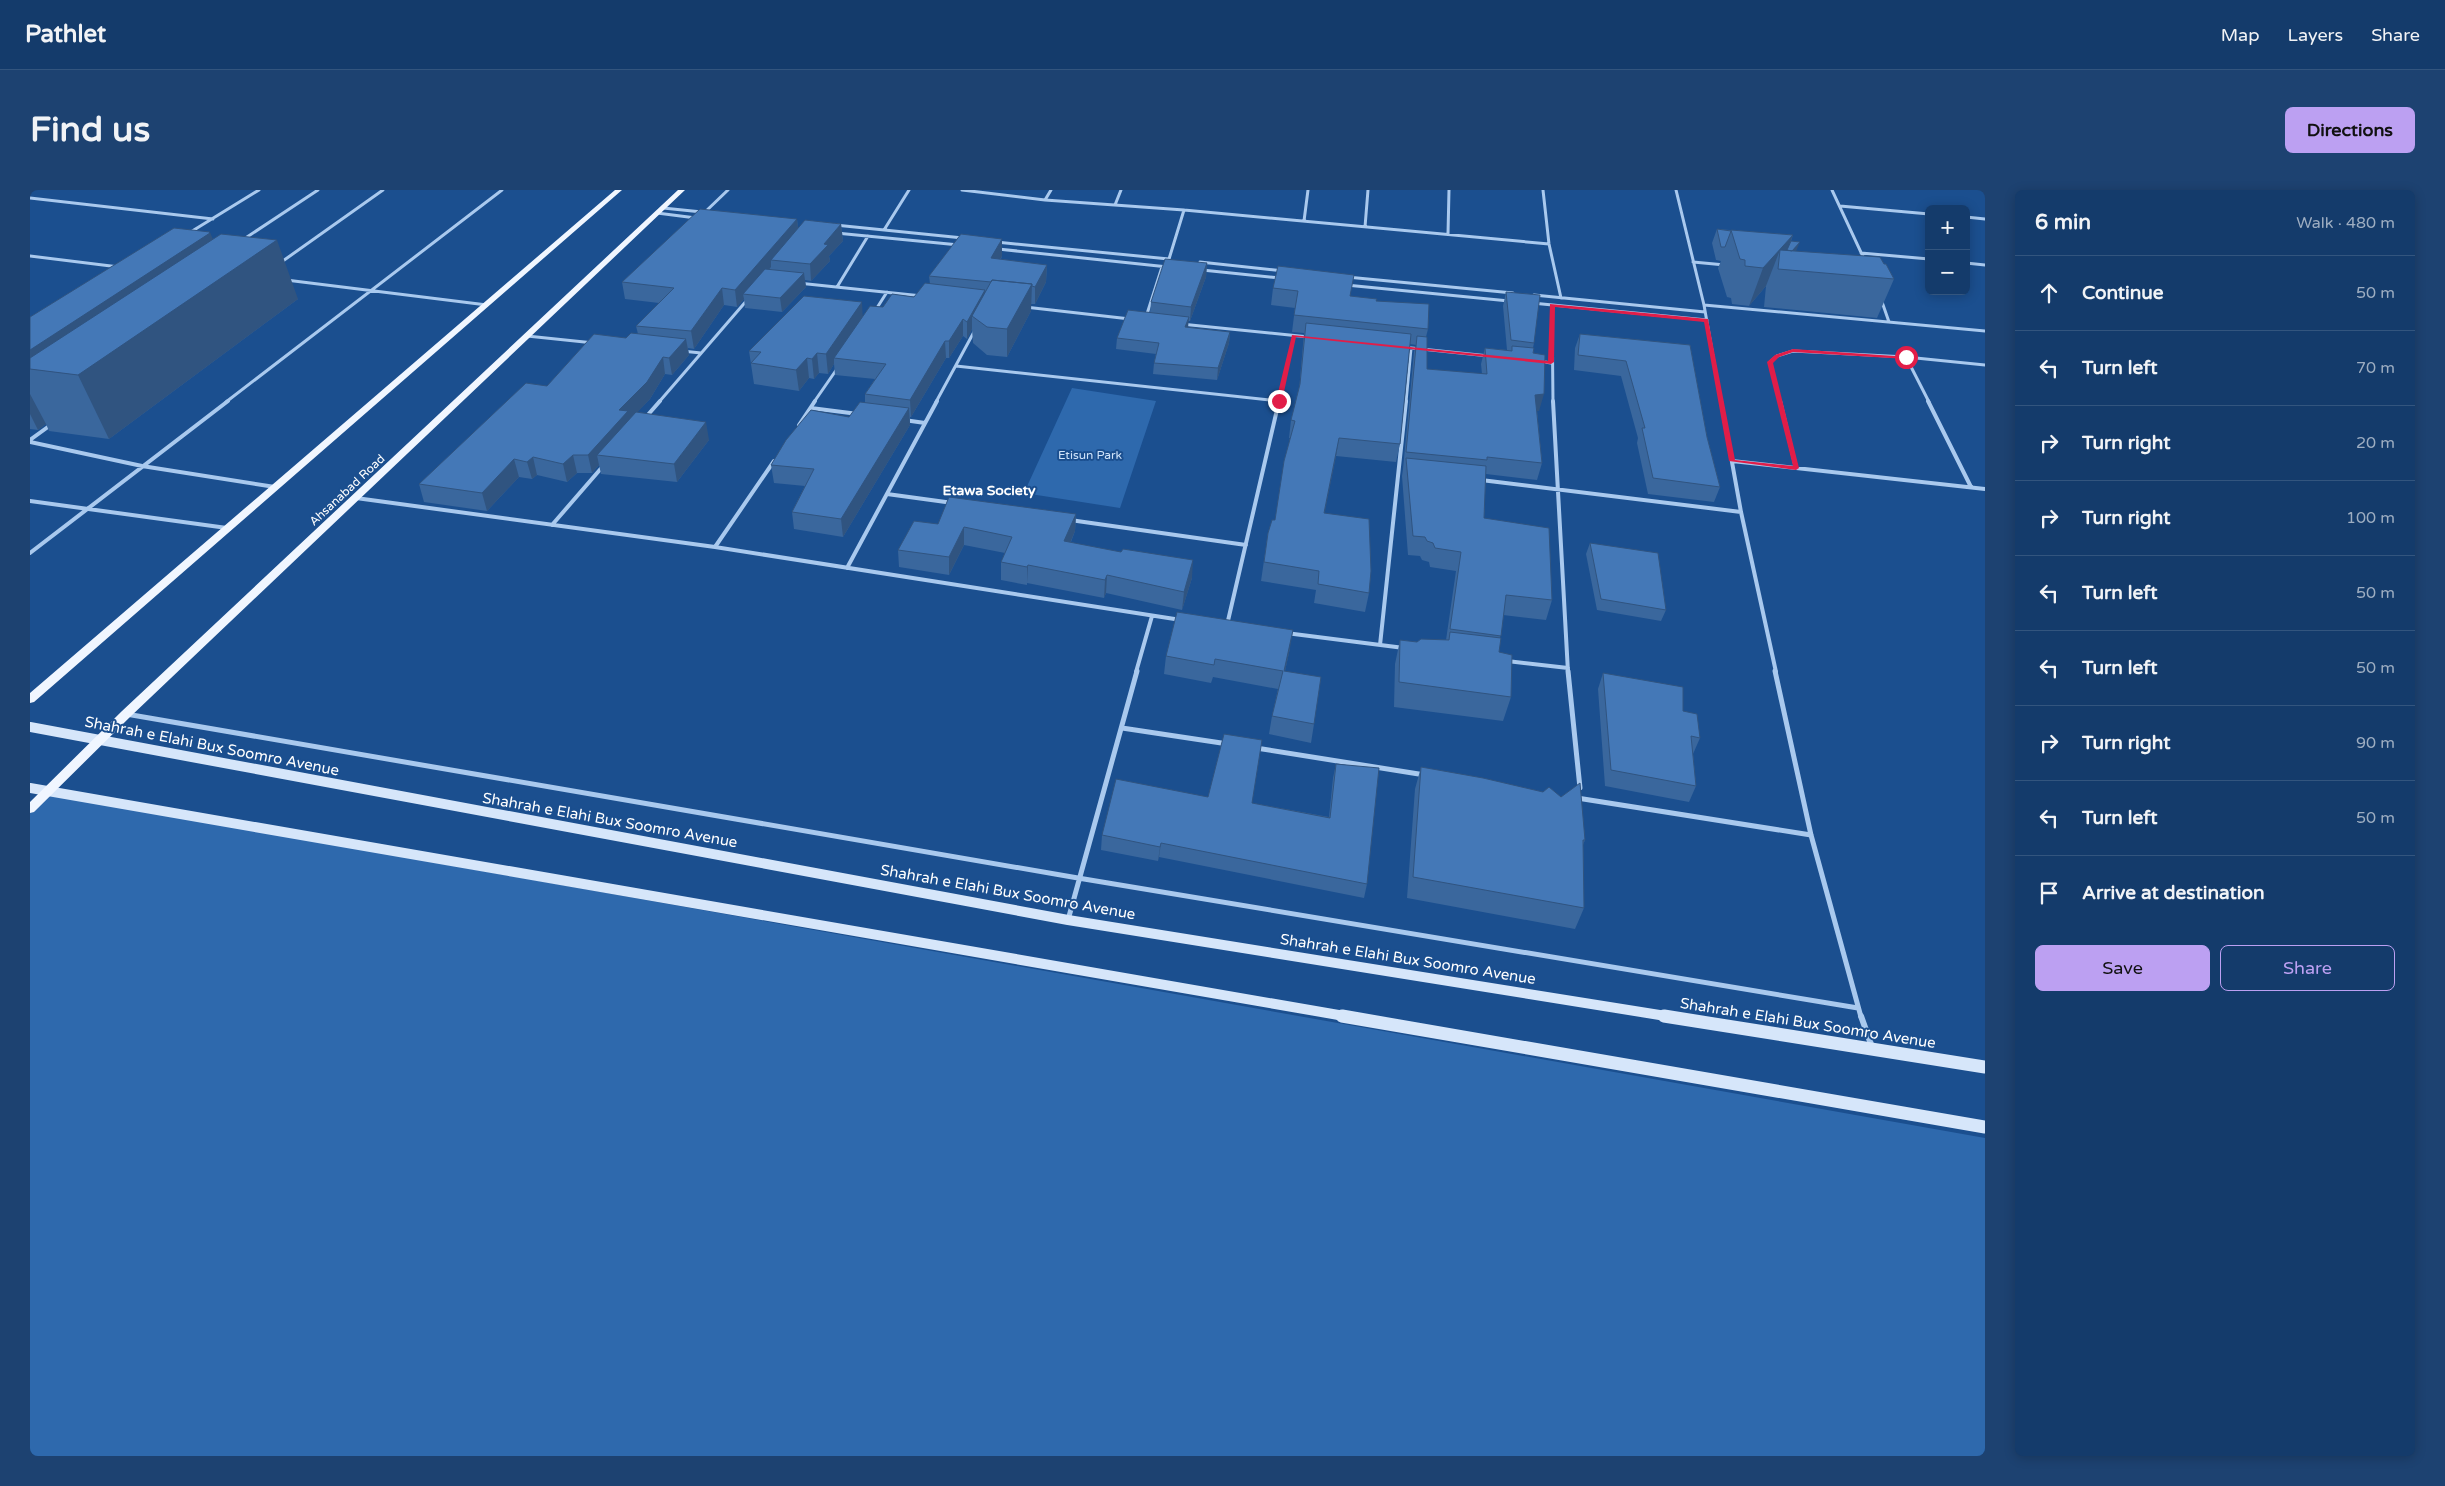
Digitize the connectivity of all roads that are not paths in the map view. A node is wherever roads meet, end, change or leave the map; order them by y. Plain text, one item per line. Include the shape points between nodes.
1 (259, 190) edge
2 (318, 190) edge
3 (384, 190) edge
4 (502, 190) edge
5 (619, 190) edge
6 (682, 190) edge
7 (728, 190) edge
8 (909, 190) edge
9 (962, 190) edge
10 (1051, 190) edge
11 (1121, 190) edge
12 (1308, 190) edge
13 (1368, 190) edge
14 (1449, 190) edge
15 (1543, 190) edge
16 (1676, 190) edge
17 (1832, 190) edge
18 (30, 198) edge
19 (1045, 200) junction
20 (1115, 205) junction
21 (1840, 206) junction
22 (660, 210) junction
23 (1184, 210) junction
24 (705, 212) junction
25 (715, 213) edge
26 (1925, 214) edge
27 (1970, 217) edge
28 (212, 218) junction
29 (1985, 218) edge
30 (1304, 221) junction
31 (834, 225) edge
32 (1365, 227) junction
33 (884, 230) junction
34 (828, 232) edge
35 (188, 234) edge
36 (1448, 234) junction
37 (868, 236) junction
38 (969, 239) edge
39 (988, 241) edge
40 (239, 243) edge
41 (1549, 244) junction
42 (966, 246) edge
43 (995, 249) edge
44 (1861, 253) junction
45 (30, 256) edge
46 (1169, 259) junction
47 (1179, 260) edge
48 (1925, 260) edge
49 (1198, 262) edge
50 (1694, 262) junction
51 (1970, 263) edge
52 (1731, 265) edge
53 (1985, 265) edge
54 (276, 266) edge
55 (123, 267) edge
56 (1162, 267) junction
57 (1172, 268) edge
58 (1869, 269) edge
59 (1201, 270) edge
60 (1286, 271) edge
61 (1344, 277) edge
62 (280, 279) dead end
63 (1289, 279) edge
64 (792, 282) edge
65 (1338, 284) edge
66 (837, 287) junction
67 (373, 290) junction
68 (887, 292) junction
69 (752, 294) edge
70 (1522, 294) edge
71 (1531, 295) edge
72 (1879, 295) edge
73 (924, 296) edge
74 (1561, 298) junction
75 (1513, 301) edge
76 (1523, 302) edge
77 (487, 305) junction
78 (1552, 305) junction
79 (1016, 306) edge
80 (1704, 306) junction
81 (1705, 312) junction
82 (871, 317) edge
83 (1136, 319) edge
84 (1706, 320) junction
85 (1155, 321) edge
86 (1889, 322) junction
87 (1175, 323) edge
88 (977, 327) edge
89 (1985, 331) edge
90 (527, 336) junction
91 (1294, 336) junction
92 (1314, 338) edge
93 (604, 344) edge
94 (1401, 347) edge
95 (1410, 348) junction
96 (672, 350) edge
97 (700, 353) junction
98 (1495, 357) edge
99 (1906, 357) junction
100 (843, 358) edge
101 (1532, 360) edge
102 (1551, 362) junction
103 (1985, 365) edge
104 (956, 366) junction
105 (1279, 401) junction
106 (811, 408) junction
107 (868, 415) edge
108 (897, 419) edge
109 (643, 421) edge
110 (54, 423) edge
111 (926, 423) junction
112 (794, 433) edge
113 (30, 441) edge
114 (777, 457) edge
115 (610, 458) edge
116 (1732, 461) junction
117 (142, 466) junction
118 (1796, 468) junction
119 (1400, 472) junction
120 (1409, 473) edge
121 (1479, 480) edge
122 (276, 487) junction
123 (1972, 487) junction
124 (1558, 488) junction
125 (1985, 489) edge
126 (887, 494) junction
127 (356, 498) junction
128 (30, 502) edge
129 (955, 503) edge
130 (84, 509) junction
131 (1741, 512) junction
132 (1062, 518) edge
133 (552, 525) junction
134 (228, 528) junction
135 (1246, 545) junction
136 (715, 547) junction
137 (30, 553) edge
138 (847, 568) junction
139 (1152, 616) junction
140 (1190, 621) edge
141 (1218, 624) edge
142 (1227, 625) junction
143 (1236, 627) edge
144 (1284, 633) edge
145 (1380, 645) junction
146 (1409, 648) edge
147 (1498, 660) edge
148 (1568, 668) junction
149 (30, 699) edge
150 (126, 714) junction
151 (30, 727) edge
152 (1122, 728) junction
153 (99, 740) junction
154 (1239, 746) edge
155 (1249, 747) edge
156 (1435, 776) edge
157 (30, 788) edge
158 (48, 792) junction
159 (1572, 797) edge
160 (1581, 798) junction
161 (30, 809) edge
162 (1811, 835) junction
163 (1078, 878) junction
164 (1068, 920) junction
165 (1858, 1008) junction
166 (1872, 1048) junction
167 (1985, 1067) edge
168 (1985, 1128) edge

1 - 28 street
2 - 40 street
3 - 54 street
4 - 67 street
5 - 77 main road
6 - 22 main road, Ahsanabad Road
7 - 24 street
8 - 33 street
9 - 19 street
10 - 19 street
11 - 20 street
12 - 30 street
13 - 32 street
14 - 36 street
15 - 41 street
16 - 50 street
17 - 21 street
18 - 28 street
19 - 20 street
20 - 23 street
21 - 26 street
21 - 44 street
22 - 24 street
22 - 24 street via 699,219
22 - 90 main road, Ahsanabad Road
23 - 30 street
23 - 46 street
24 - 25 street
27 - 29 street
28 - 35 street
30 - 32 street
31 - 33 street
32 - 36 street
33 - 38 street
34 - 37 street
36 - 41 street
37 - 42 street
37 - 66 street
39 - 46 street
41 - 74 street
43 - 56 street
44 - 48 street
44 - 58 street
45 - 55 street
46 - 47 street
49 - 60 street
50 - 52 street
50 - 80 street
51 - 53 street
56 - 57 street
56 - 85 street via 1145,320
59 - 63 street
61 - 70 street
62 - 67 street
64 - 66 street
65 - 75 street
66 - 68 street
67 - 77 street
67 - 117 street
68 - 73 street
68 - 82 street
69 - 97 street
71 - 74 street
72 - 86 street
74 - 81 street
76 - 78 street
77 - 122 main road
78 - 84 street
78 - 102 street
79 - 83 street
80 - 81 street
80 - 86 street
81 - 84 street
84 - 116 street
86 - 89 street
87 - 91 street
88 - 104 street
90 - 93 street
90 - 127 main road, Ahsanabad Road
91 - 92 street
91 - 105 street
94 - 95 street
95 - 98 street
95 - 119 street
96 - 97 street
97 - 109 street
99 - 103 street
99 - 118 street via 1793,351 1770,362
99 - 123 street
100 - 106 street
101 - 102 street
102 - 124 street
104 - 105 street
104 - 111 street
105 - 135 street
106 - 107 street
106 - 112 street
108 - 111 street
110 - 113 street
111 - 126 street
113 - 117 street
114 - 136 street
115 - 133 street
116 - 118 street
116 - 131 street
117 - 122 street
117 - 130 street
118 - 123 street
119 - 120 street
119 - 145 street
121 - 124 street
122 - 134 main road
123 - 125 street
124 - 131 street
124 - 148 street
126 - 129 street
126 - 138 street
127 - 133 street
127 - 150 main road, Ahsanabad Road
128 - 130 street
130 - 134 street
130 - 137 street
131 - 162 street
132 - 135 street
133 - 136 street
134 - 149 main road
135 - 142 street
136 - 138 street
138 - 139 street
139 - 140 street
139 - 152 street
141 - 142 street
142 - 143 street
144 - 145 street
145 - 146 street
147 - 148 street
148 - 160 street
150 - 153 main road, Ahsanabad Road
150 - 163 street
151 - 153 main road, Shahrah e Elahi Bux Soomro Avenue
152 - 154 street
152 - 163 street
153 - 158 main road, Ahsanabad Road
153 - 164 main road, Shahrah e Elahi Bux Soomro Avenue
155 - 156 street
157 - 158 main road
158 - 161 main road, Ahsanabad Road
158 - 168 main road
159 - 160 street
160 - 162 street
162 - 165 street
163 - 164 street
163 - 165 street
164 - 166 main road, Shahrah e Elahi Bux Soomro Avenue
165 - 166 street
166 - 167 main road, Shahrah e Elahi Bux Soomro Avenue

